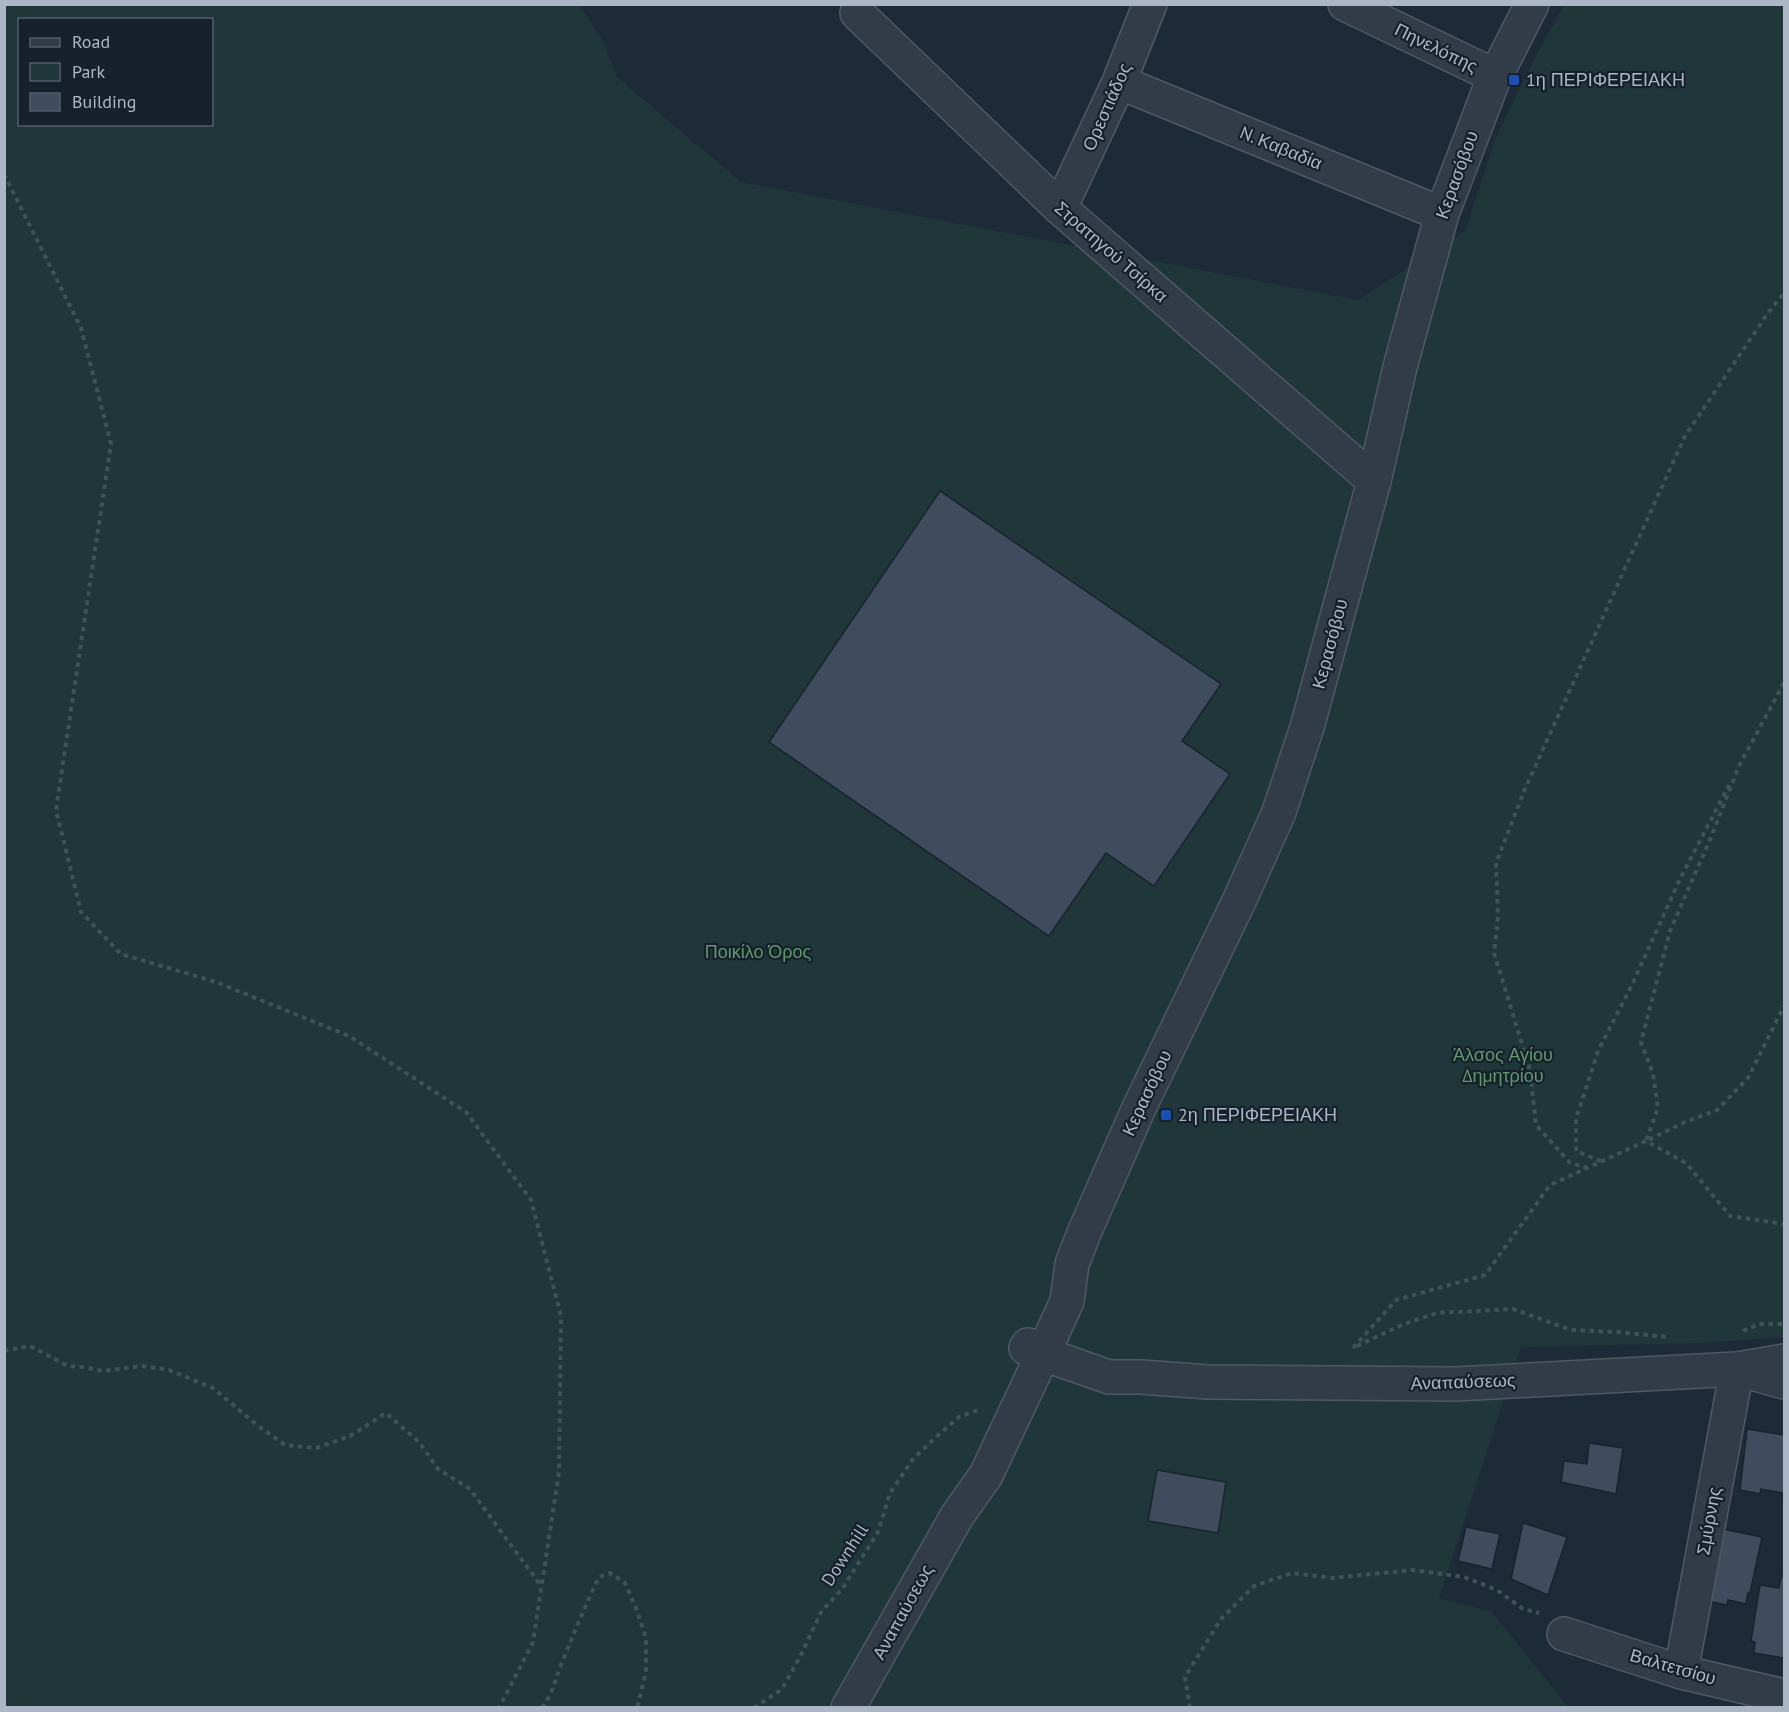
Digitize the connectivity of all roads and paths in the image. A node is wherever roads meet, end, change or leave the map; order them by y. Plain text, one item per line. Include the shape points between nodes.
1 (1150, 4) edge
2 (1345, 4) edge
3 (1532, 4) edge
4 (857, 13) dead end
5 (1495, 76) junction
6 (1119, 82) junction
7 (4, 174) edge
8 (1060, 208) junction
9 (1442, 214) junction
10 (1785, 293) edge
11 (1374, 481) junction
12 (1785, 683) edge
13 (1739, 766) junction
14 (1785, 1006) edge
15 (1646, 1142) junction
16 (1602, 1161) junction
17 (1588, 1167) junction
18 (1785, 1224) edge
19 (1785, 1324) edge
20 (1740, 1332) dead end
21 (1672, 1337) dead end
22 (1038, 1343) junction
23 (4, 1351) edge
24 (1785, 1360) edge
25 (1737, 1369) junction
26 (1785, 1382) edge
27 (959, 1417) dead end
28 (542, 1586) junction
29 (1564, 1634) joint
30 (1681, 1672) junction
31 (1785, 1696) edge
32 (499, 1707) edge
33 (542, 1707) edge
34 (637, 1707) edge
35 (754, 1707) edge
36 (848, 1707) edge
37 (1190, 1707) edge

1 - 6 street, Ορεστιάδος
2 - 5 street, Πηνελόπης
3 - 5 street, Κερασόβου
4 - 8 street, Στρατηγού Τσίρκα
5 - 9 street, Κερασόβου
6 - 8 street, Ορεστιάδος
6 - 9 street, N. Καβαδία
7 - 28 path via 81,328 111,444 56,810 81,912 120,954 216,982 350,1036 466,1112 531,1200 561,1316 559,1472
8 - 11 street, Στρατηγού Τσίρκα
9 - 11 street, Κερασόβου
10 - 17 path via 1684,436 1534,768 1496,863 1498,917 1494,953 1530,1070 1536,1125 1570,1163
11 - 22 street, Κερασόβου via 1308,724 1279,812 1084,1233 1072,1264 1067,1301
12 - 13 path
13 - 15 path via 1671,931 1641,1042 1653,1074 1658,1108
13 - 16 path via 1598,1051 1576,1119 1575,1151
14 - 15 path via 1748,1078 1717,1110
15 - 16 path
15 - 18 path via 1686,1163 1730,1216
16 - 17 path
17 - 21 path via 1550,1185 1485,1275 1396,1300 1353,1348 1437,1313 1513,1310 1571,1330
19 - 20 path via 1759,1324
22 - 25 street, Αναπαύσεως via 1110,1361 1141,1377 1208,1382 1456,1384
22 - 36 street, Αναπαύσεως via 976,1459 957,1516
23 - 28 path via 30,1346 68,1366 104,1371 143,1366 169,1370 213,1388 285,1445 316,1448 350,1436 386,1413 419,1442 438,1469 470,1489
24 - 25 street, Αναπαύσεως
25 - 26 street
25 - 30 street, Σμύρνης
27 - 35 path, Downhill via 913,1459 890,1493 878,1532 842,1589 821,1612 782,1689
28 - 32 path via 533,1642
29 - 30 street, Βαλτετσίου
29 - 37 path via 1553,1616 1522,1609 1497,1590 1464,1576 1412,1570 1333,1578 1292,1574 1254,1586 1221,1619 1185,1677
30 - 31 street, Βαλτετσίου
33 - 34 path via 551,1695 599,1577 610,1573 625,1583 646,1638 646,1672

